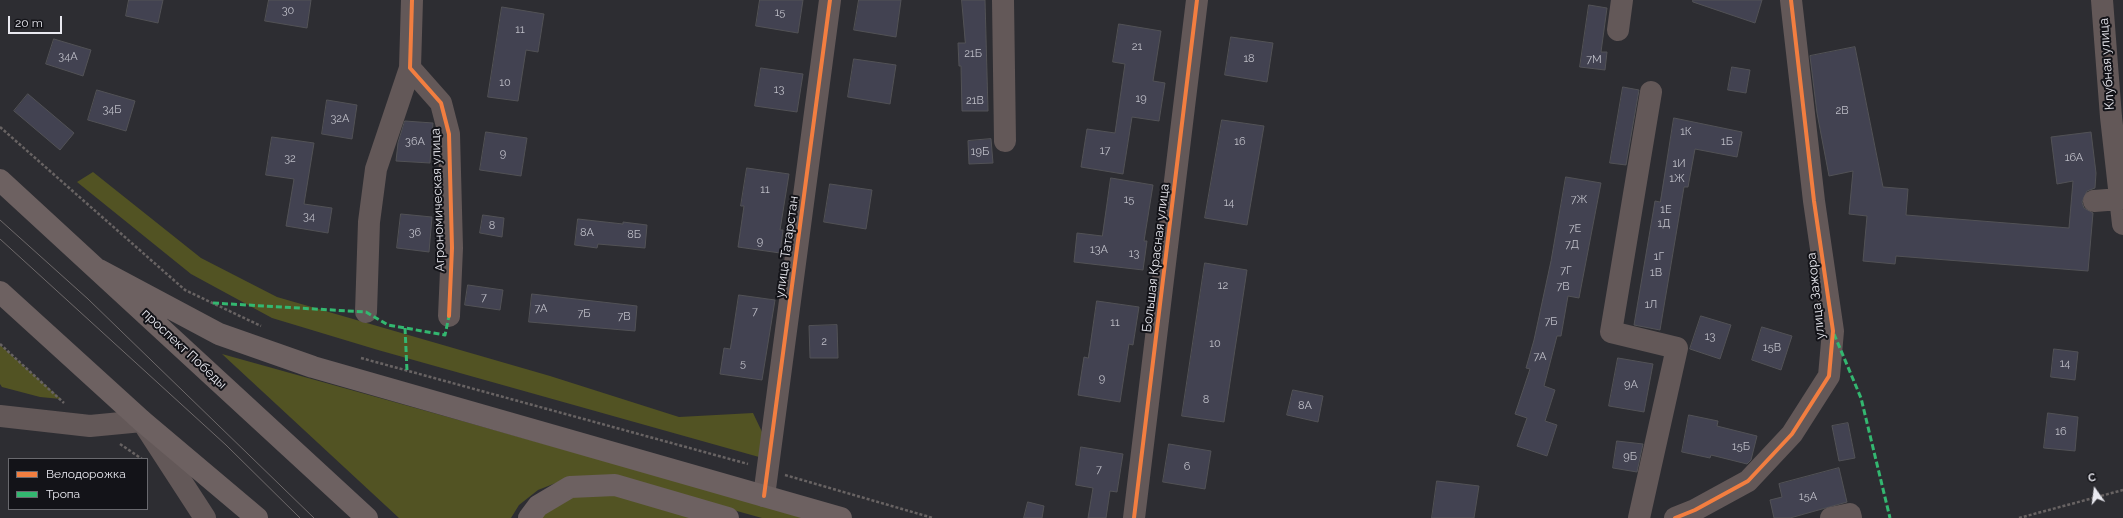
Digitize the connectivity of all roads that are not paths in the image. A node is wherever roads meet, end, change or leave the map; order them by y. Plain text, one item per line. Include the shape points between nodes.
1 (412, 0) edge
2 (830, 0) edge
3 (1003, 0) edge
4 (1197, 0) edge
5 (1622, 0) edge
6 (1791, 0) edge
7 (2102, 0) edge
8 (1618, 30) dead end
9 (410, 68) junction
10 (1651, 92) dead end
11 (1005, 141) dead end
12 (0, 180) edge
13 (2120, 199) junction
14 (2094, 201) dead end
15 (2123, 224) edge
16 (99, 270) junction
17 (0, 292) edge
18 (366, 312) dead end
19 (449, 316) dead end
20 (0, 416) edge
21 (142, 421) junction
22 (764, 496) junction
23 (205, 518) edge
24 (257, 518) edge
25 (367, 518) edge
26 (529, 518) edge
27 (728, 518) edge
28 (841, 518) edge
29 (1134, 518) edge
30 (1639, 518) edge
31 (1674, 518) edge
32 (1831, 518) edge
33 (1851, 518) edge

1 - 9 street
2 - 22 street, улица Татарстан
3 - 11 street
4 - 29 street, Большая Красная улица
5 - 8 street
6 - 31 street, улица Зажора via 1814,201 1833,331 1828,376 1792,434 1748,481 1695,510
7 - 13 street, Клубная улица
9 - 18 street via 376,169 369,222
9 - 19 street, Агрономическая улица via 442,103 449,134 452,248
10 - 30 street via 1611,332 1677,348
12 - 16 main road, проспект Победы
13 - 14 street
13 - 15 street, Клубная улица
16 - 22 main road via 219,334 313,367
16 - 25 main road, проспект Победы
17 - 21 main road
20 - 21 street via 90,426
21 - 23 street
21 - 24 main road
22 - 28 main road
26 - 27 main road via 538,506 570,487 615,485
32 - 33 street via 1850,514

